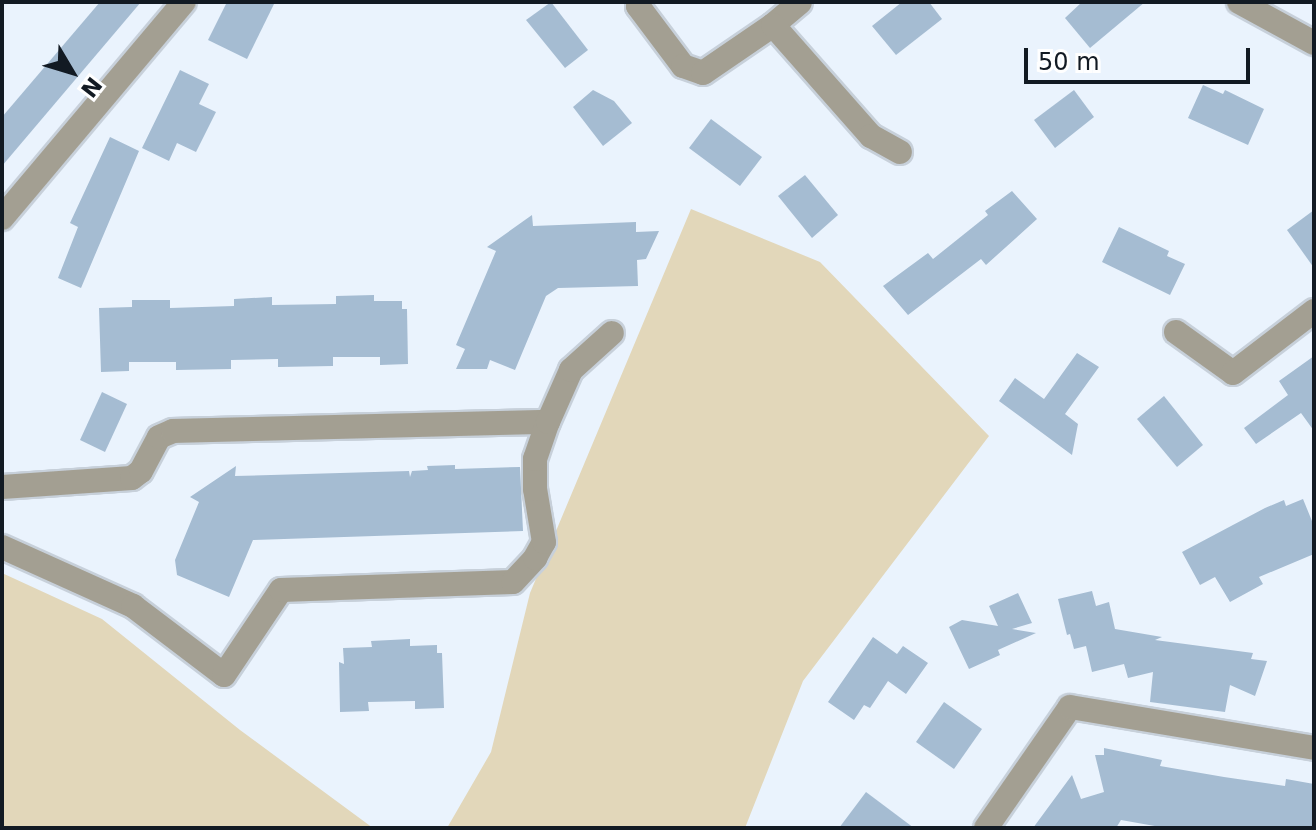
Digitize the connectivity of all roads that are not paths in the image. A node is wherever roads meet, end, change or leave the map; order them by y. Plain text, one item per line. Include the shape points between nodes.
1 (184, 2) edge
2 (639, 2) edge
3 (800, 2) edge
4 (1239, 2) edge
5 (773, 25) junction
6 (1314, 43) edge
7 (900, 152) dead end
8 (2, 218) edge
9 (1314, 311) edge
10 (1176, 332) dead end
11 (612, 333) dead end
12 (548, 422) junction
13 (2, 487) edge
14 (2, 547) edge
15 (1314, 748) edge
16 (986, 828) edge

1 - 8 street
2 - 5 street via 683,66 703,73
3 - 5 street
4 - 6 street
5 - 7 street via 871,136
9 - 10 street via 1233,373
11 - 12 street via 571,370
12 - 13 street via 173,431 159,437 132,478
12 - 14 street via 535,459 544,542 513,582 281,590 224,675 133,606
15 - 16 street via 1070,707

